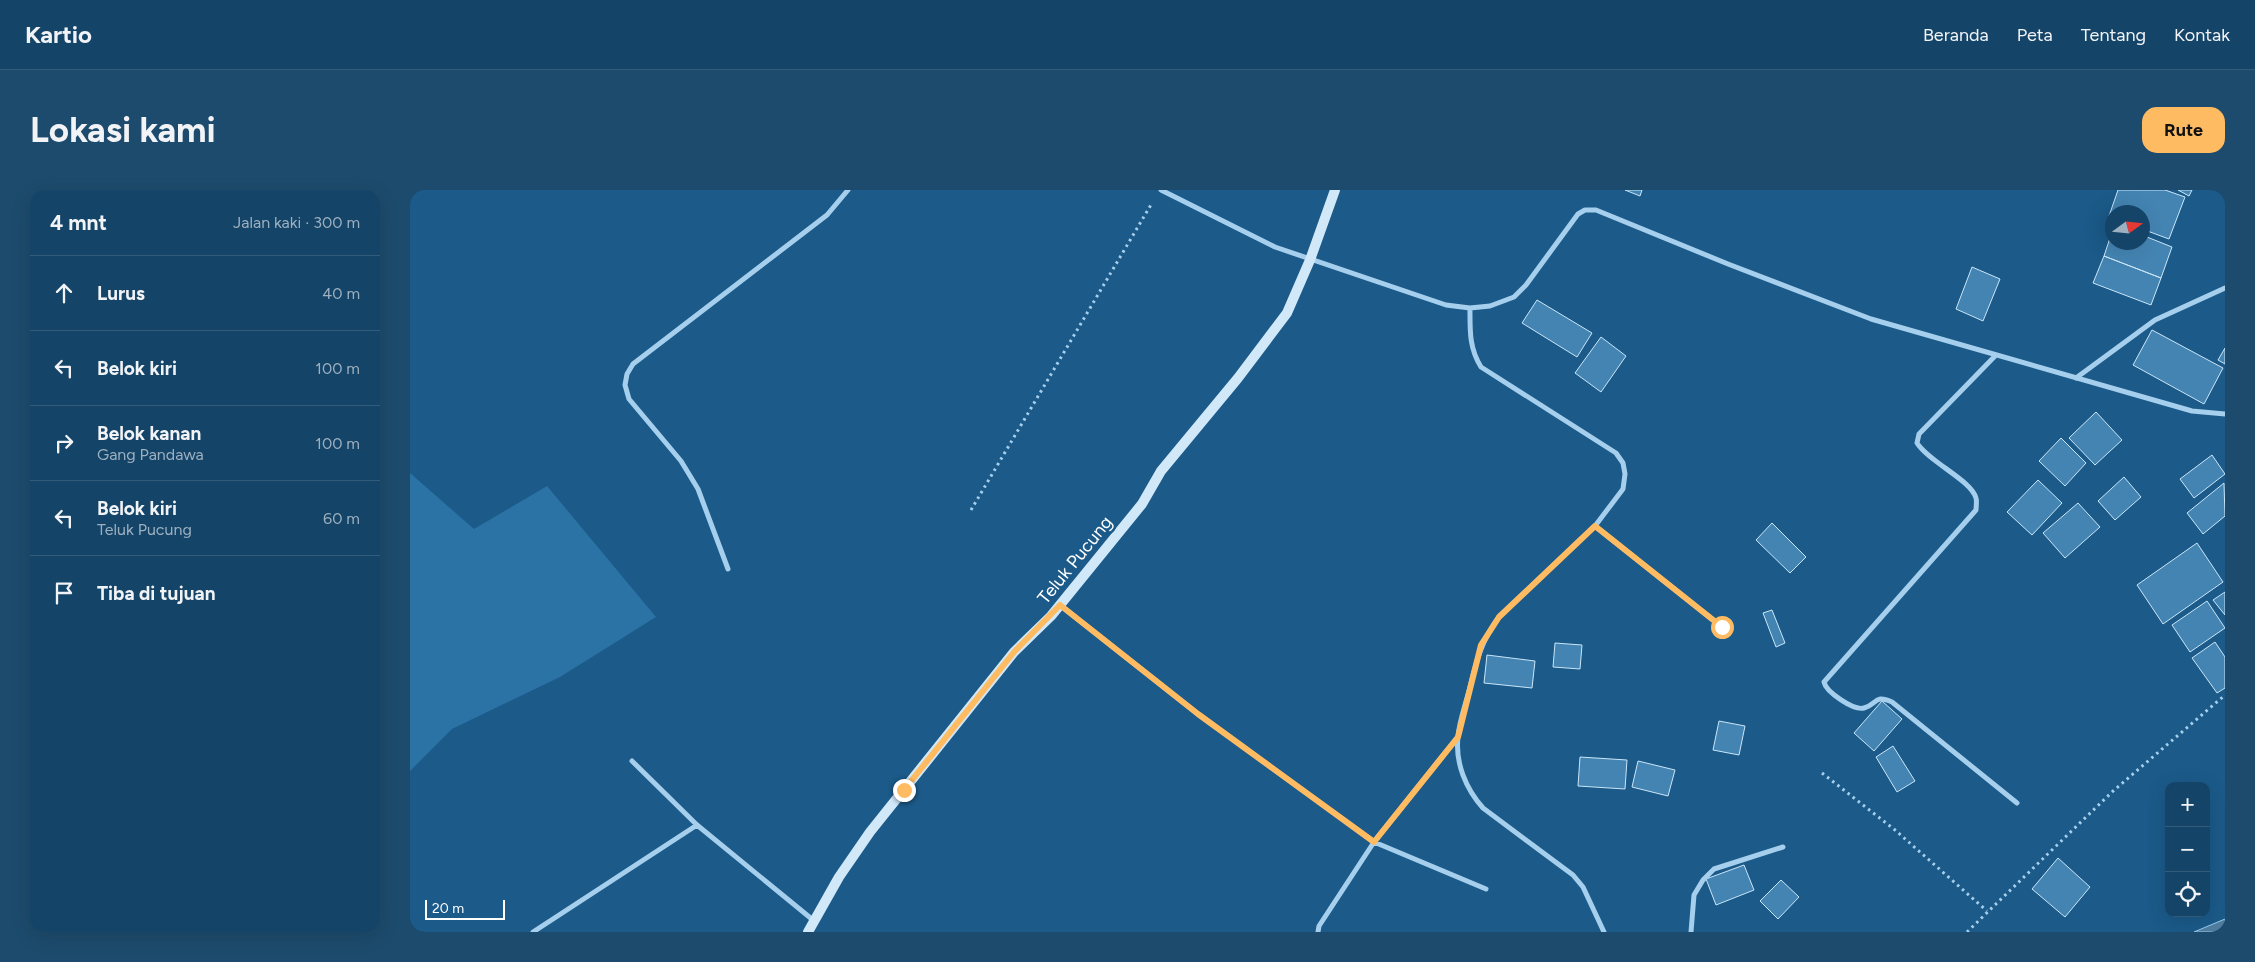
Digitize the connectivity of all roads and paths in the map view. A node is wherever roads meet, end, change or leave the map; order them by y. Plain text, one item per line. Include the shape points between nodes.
1 (848, 190) edge
2 (1161, 190) edge
3 (1335, 190) edge
4 (1155, 198) dead end
5 (1310, 260) junction
6 (2225, 288) edge
7 (1470, 308) junction
8 (1996, 355) junction
9 (2076, 378) junction
10 (2225, 414) edge
11 (971, 510) dead end
12 (1595, 526) junction
13 (728, 569) dead end
14 (1060, 605) junction
15 (1722, 627) dead end
16 (2225, 695) edge
17 (1458, 737) junction
18 (632, 761) dead end
19 (1822, 773) dead end
20 (2017, 803) dead end
21 (697, 825) junction
22 (1374, 842) junction
23 (1783, 847) dead end
24 (1486, 889) dead end
25 (1986, 911) junction
26 (814, 920) junction
27 (533, 932) edge
28 (808, 932) edge
29 (1318, 932) edge
30 (1604, 932) edge
31 (1691, 932) edge
32 (1967, 932) edge

1 - 13 street via 827,215 633,364 627,374 625,385 629,399 681,461 698,489
2 - 5 street via 1275,247
3 - 5 street, Teluk Pucung
4 - 11 path
5 - 7 street via 1446,305
5 - 14 street, Teluk Pucung via 1287,313 1161,471 1142,504
6 - 9 street via 2156,320
7 - 8 street via 1490,306 1514,297 1578,214 1596,210 1871,319
7 - 12 street via 1470,341 1474,357 1481,367 1616,453 1623,463 1623,489
8 - 9 street
8 - 20 street via 1919,434 1917,443 1922,451 1970,488 1976,498 1976,510 1824,682 1828,691 1855,708 1864,708 1883,698 1892,702
9 - 10 street via 2192,411
12 - 15 street
12 - 17 street via 1499,617 1488,632 1476,662
14 - 22 street via 1198,714
14 - 26 street, Teluk Pucung via 1014,652 870,832
16 - 25 path via 2112,792
17 - 22 street
17 - 30 street via 1460,765 1473,797 1483,808 1573,875 1583,887
18 - 21 street
19 - 25 path via 1895,830
21 - 26 street
21 - 27 street
22 - 24 street
22 - 29 street
23 - 31 street via 1714,869 1702,880 1694,895
25 - 32 path
26 - 28 street, Teluk Pucung

